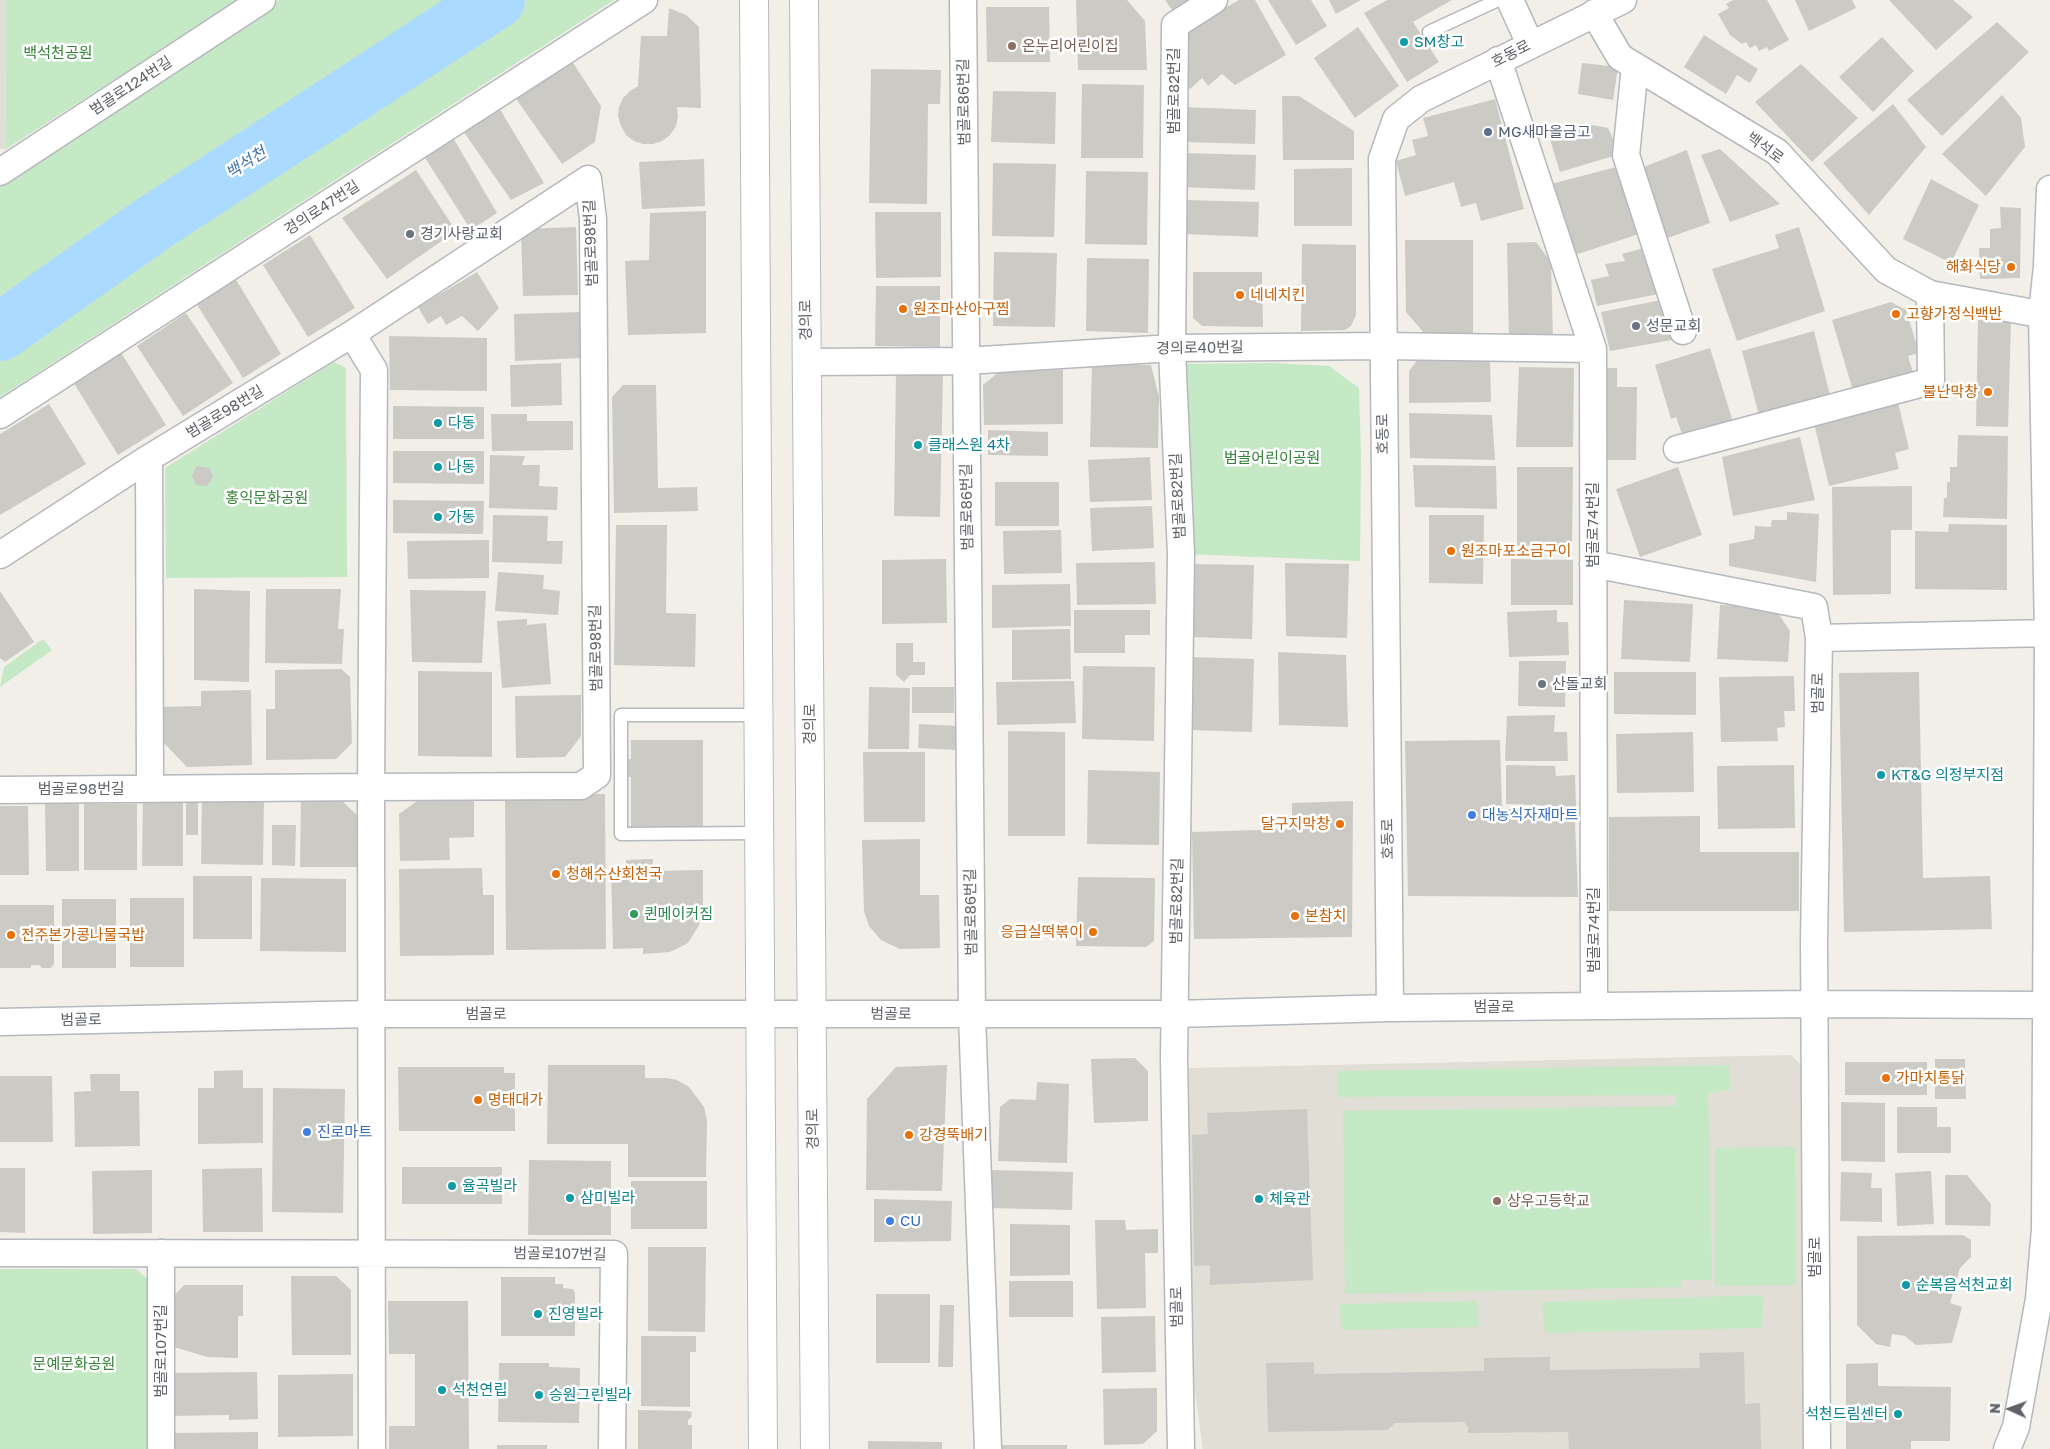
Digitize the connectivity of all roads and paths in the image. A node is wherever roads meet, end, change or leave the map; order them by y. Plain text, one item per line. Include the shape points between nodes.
1 (262, 0) edge
2 (644, 0) edge
3 (754, 0) edge
4 (804, 0) edge
5 (963, 0) edge
6 (1214, 0) edge
7 (1498, 0) edge
8 (1510, 0) edge
9 (1623, 0) edge
10 (1591, 6) edge
11 (1428, 32) dead end
12 (1530, 44) junction
13 (1498, 60) junction
14 (1635, 66) junction
15 (0, 172) edge
16 (2050, 189) edge
17 (2049, 266) edge
18 (1930, 294) junction
19 (2046, 315) edge
20 (1683, 331) dead end
21 (352, 334) junction
22 (1382, 346) junction
23 (1172, 348) junction
24 (1593, 349) junction
25 (807, 362) junction
26 (966, 362) junction
27 (0, 415) edge
28 (1677, 449) dead end
29 (149, 458) junction
30 (0, 556) edge
31 (1593, 564) junction
32 (2048, 632) junction
33 (1819, 638) junction
34 (758, 714) junction
35 (371, 786) junction
36 (150, 788) junction
37 (0, 790) edge
38 (759, 833) junction
39 (1814, 1004) junction
40 (2048, 1005) edge
41 (1594, 1006) junction
42 (1390, 1008) junction
43 (812, 1013) junction
44 (370, 1014) junction
45 (760, 1014) junction
46 (972, 1014) junction
47 (1175, 1014) junction
48 (0, 1022) edge
49 (0, 1253) edge
50 (161, 1253) junction
51 (372, 1254) junction
52 (161, 1449) edge
53 (372, 1449) edge
54 (612, 1449) edge
55 (763, 1449) edge
56 (815, 1449) edge
57 (988, 1449) edge
58 (1181, 1449) edge
59 (1817, 1449) edge
60 (2007, 1449) edge

1 - 15 street, 범골로124번길
2 - 27 street, 경의로47번길
3 - 34 street
4 - 25 street, 경의로
5 - 26 street, 범골로86번길
6 - 23 street, 범골로82번길 via 1174,25
7 - 11 lane
8 - 12 street
9 - 10 street, 호동로
10 - 12 street, 호동로
10 - 14 street, 백석로 via 1620,57
12 - 13 street, 호동로
13 - 22 street, 호동로 via 1421,99 1396,120 1382,159
13 - 24 street, 범골로74번길
14 - 18 street, 백석로 via 1777,152 1886,270
14 - 20 street via 1626,155
16 - 17 street
17 - 19 street
18 - 19 street, 백석로
18 - 28 street via 1931,381
19 - 32 street
21 - 29 street, 범골로98번길
21 - 35 street via 374,370
21 - 35 street, 범골로98번길 via 588,179 592,219 597,775 581,786
22 - 23 street, 경의로40번길
22 - 24 street, 경의로40번길
22 - 42 street, 호동로
23 - 26 street, 경의로40번길
23 - 47 street, 범골로82번길 via 1181,554
24 - 31 street, 범골로74번길
25 - 26 street, 경의로40번길
25 - 43 street, 경의로
26 - 46 street, 범골로86번길
29 - 30 street, 범골로98번길
29 - 36 street
31 - 33 street, 범골로 via 1814,607
31 - 41 street, 범골로74번길
32 - 33 street
32 - 40 street
33 - 39 street, 범골로
34 - 38 street
34 - 38 lane via 620,715 621,834
35 - 36 street, 범골로98번길
35 - 44 street
36 - 37 street, 범골로98번길
38 - 45 street
39 - 40 street, 범골로
39 - 41 street, 범골로
39 - 59 street, 범골로
40 - 60 street via 2044,1246 2039,1300 2016,1427
41 - 42 street, 범골로
42 - 47 street, 범골로
43 - 45 street, 범골로
43 - 46 street, 범골로
43 - 56 street, 경의로
44 - 45 street, 범골로
44 - 48 street, 범골로
44 - 51 street
45 - 55 street
46 - 47 street, 범골로
46 - 57 street
47 - 58 street, 범골로
49 - 50 street, 범골로107번길
50 - 51 street, 범골로107번길
50 - 52 street, 범골로107번길
51 - 53 street
51 - 54 street, 범골로107번길 via 614,1254

